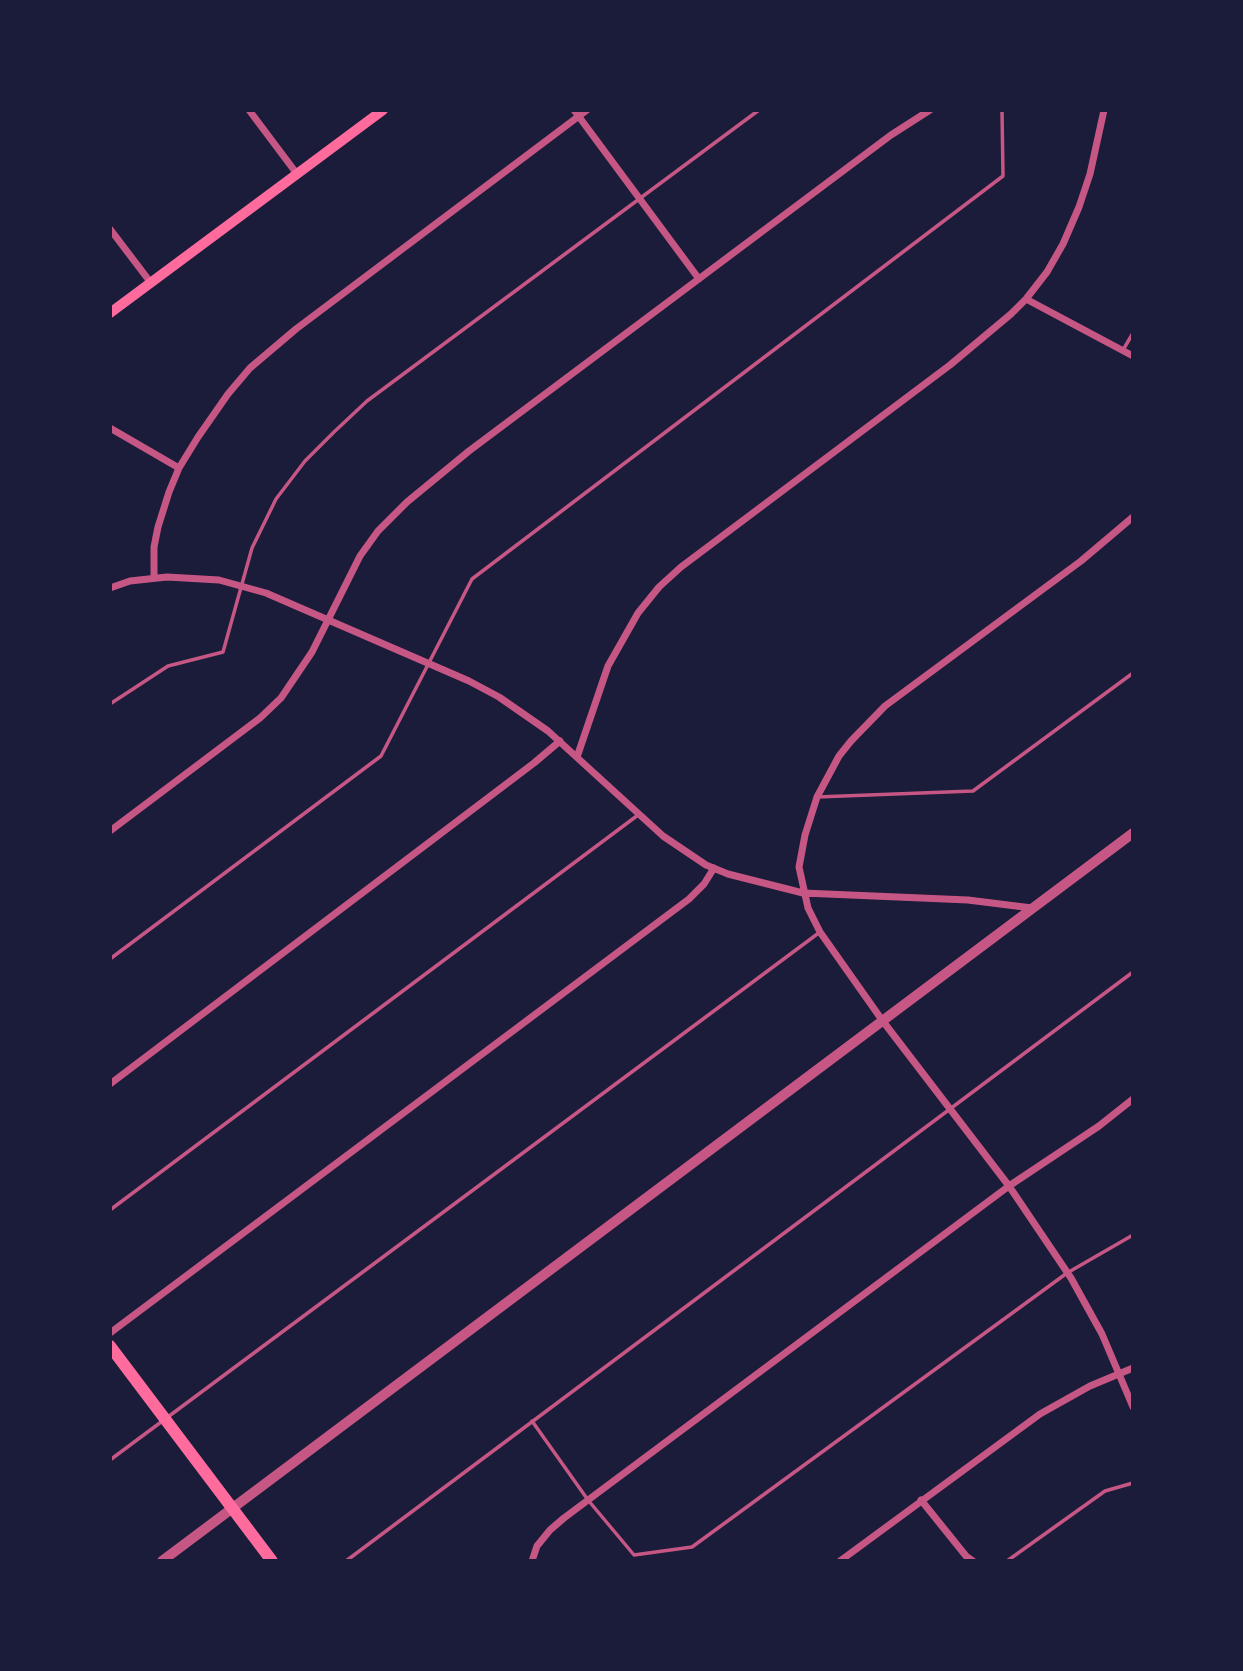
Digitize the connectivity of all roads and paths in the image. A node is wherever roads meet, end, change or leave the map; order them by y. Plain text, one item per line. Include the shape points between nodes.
1 (249, 110) edge
2 (383, 110) edge
3 (587, 110) edge
4 (758, 110) edge
5 (930, 110) edge
6 (1002, 110) edge
7 (1104, 110) edge
8 (576, 113) edge
9 (297, 174) junction
10 (639, 198) junction
11 (110, 229) edge
12 (699, 279) junction
13 (151, 283) junction
14 (1026, 299) junction
15 (110, 313) edge
16 (1133, 333) edge
17 (1123, 350) junction
18 (1133, 356) edge
19 (110, 428) edge
20 (179, 468) junction
21 (1133, 517) edge
22 (154, 578) junction
23 (240, 586) junction
24 (110, 588) edge
25 (327, 619) junction
26 (427, 662) junction
27 (1133, 673) edge
28 (110, 704) edge
29 (560, 741) junction
30 (577, 757) junction
31 (817, 797) junction
32 (638, 815) junction
33 (110, 831) edge
34 (1133, 833) edge
35 (714, 868) junction
36 (803, 893) junction
37 (1032, 908) junction
38 (820, 933) junction
39 (110, 959) edge
40 (1133, 972) edge
41 (883, 1020) junction
42 (110, 1084) edge
43 (1133, 1099) edge
44 (950, 1108) junction
45 (1009, 1186) junction
46 (110, 1210) edge
47 (1133, 1235) edge
48 (1067, 1273) junction
49 (110, 1333) edge
50 (110, 1346) edge
51 (1133, 1368) edge
52 (1118, 1374) junction
53 (1133, 1407) edge
54 (165, 1419) junction
55 (532, 1421) junction
56 (110, 1460) edge
57 (1133, 1483) edge
58 (588, 1500) junction
59 (920, 1500) junction
60 (233, 1508) junction
61 (162, 1561) edge
62 (272, 1561) edge
63 (346, 1561) edge
64 (532, 1561) edge
65 (839, 1561) edge
66 (973, 1561) edge
67 (1007, 1561) edge

1 - 9 street
2 - 9 main road
3 - 8 street
4 - 10 lane
5 - 12 street
6 - 26 lane via 1003,176 471,579
7 - 14 street via 1079,208 1047,272
8 - 10 street
8 - 20 street via 250,368
9 - 13 main road
10 - 12 street
10 - 23 lane via 367,401 334,432 276,499
11 - 13 street
12 - 25 street via 407,502 360,556
13 - 15 main road
14 - 17 street
14 - 30 street via 950,365 659,587 638,613 608,666
16 - 17 lane
17 - 18 street
19 - 20 street
20 - 22 street via 158,527
21 - 31 street via 886,706 839,756
22 - 23 street via 219,580
22 - 24 street
23 - 25 street
23 - 28 lane via 223,652 168,666
25 - 26 street
25 - 33 street via 298,676 281,698
26 - 29 street via 499,697
26 - 39 lane via 381,756
27 - 31 lane via 973,791
29 - 30 street
29 - 42 street
30 - 32 street
31 - 36 street via 799,867
32 - 35 street via 679,848
32 - 46 lane
34 - 37 street
35 - 36 street
35 - 49 street via 689,899
36 - 37 street via 968,900
36 - 38 street
37 - 41 street
38 - 41 street
38 - 54 lane
40 - 44 lane
41 - 44 street
41 - 60 street
43 - 45 street
44 - 45 street
44 - 55 lane
45 - 48 street
45 - 58 street
47 - 48 lane
48 - 52 street via 1102,1334
48 - 58 lane via 692,1547 634,1555
50 - 54 main road
51 - 52 street
52 - 53 street
52 - 59 street via 1040,1414
54 - 56 lane
54 - 60 main road
55 - 58 lane
55 - 63 lane
57 - 67 lane via 1105,1491
58 - 64 street via 550,1530
59 - 65 street
59 - 66 street
60 - 61 street
60 - 62 main road

